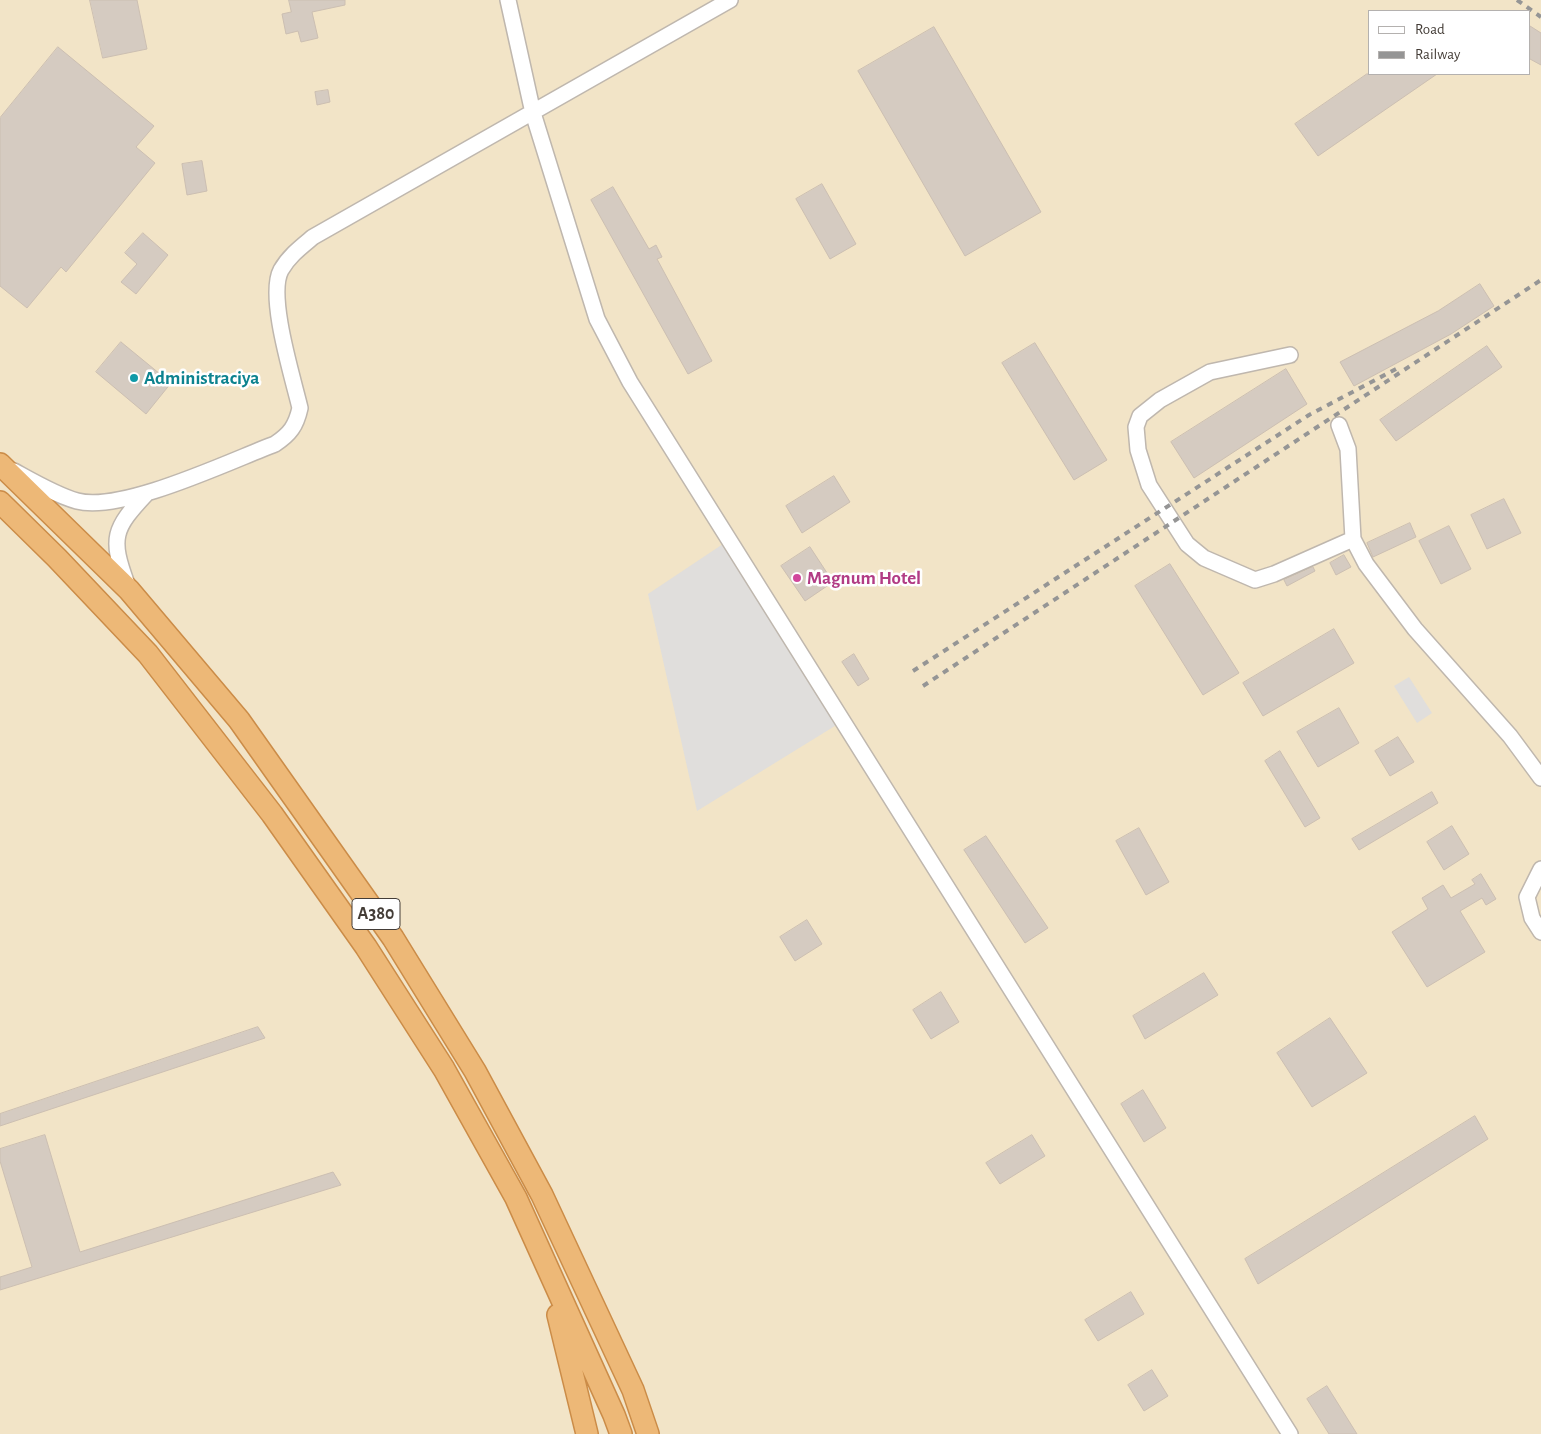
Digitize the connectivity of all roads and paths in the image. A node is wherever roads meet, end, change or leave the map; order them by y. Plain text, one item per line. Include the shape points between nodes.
1 (508, 0) edge
2 (730, 0) edge
3 (533, 113) junction
4 (1290, 355) dead end
5 (1339, 425) dead end
6 (0, 464) edge
7 (147, 493) junction
8 (0, 502) edge
9 (1353, 539) junction
10 (129, 590) junction
11 (206, 682) junction
12 (184, 700) junction
13 (1541, 778) edge
14 (1541, 868) edge
15 (1541, 932) edge
16 (544, 1260) junction
17 (617, 1425) edge
18 (587, 1434) edge
19 (648, 1434) edge
20 (1290, 1434) edge

1 - 3 street
2 - 3 street
3 - 7 street via 313,237 293,254 280,271 275,294 300,408 297,424 275,444
3 - 20 street via 597,319 630,382
4 - 9 street via 1210,372 1160,400 1140,416 1136,427 1138,450 1149,485 1187,544 1204,558 1254,580
5 - 9 street via 1348,449
6 - 7 street via 78,501 108,502
6 - 10 highway, A380
7 - 10 street via 118,530 116,555
8 - 12 highway, A380 via 141,647
9 - 13 street via 1366,564 1415,629 1510,736
10 - 11 highway, A380
11 - 12 highway
11 - 19 highway, A380 via 239,720 393,938 476,1071 542,1195 633,1390
12 - 16 highway, A380 via 272,814 366,948 444,1069 516,1198
14 - 15 street via 1527,897 1532,918
16 - 17 highway, A380
16 - 18 highway

